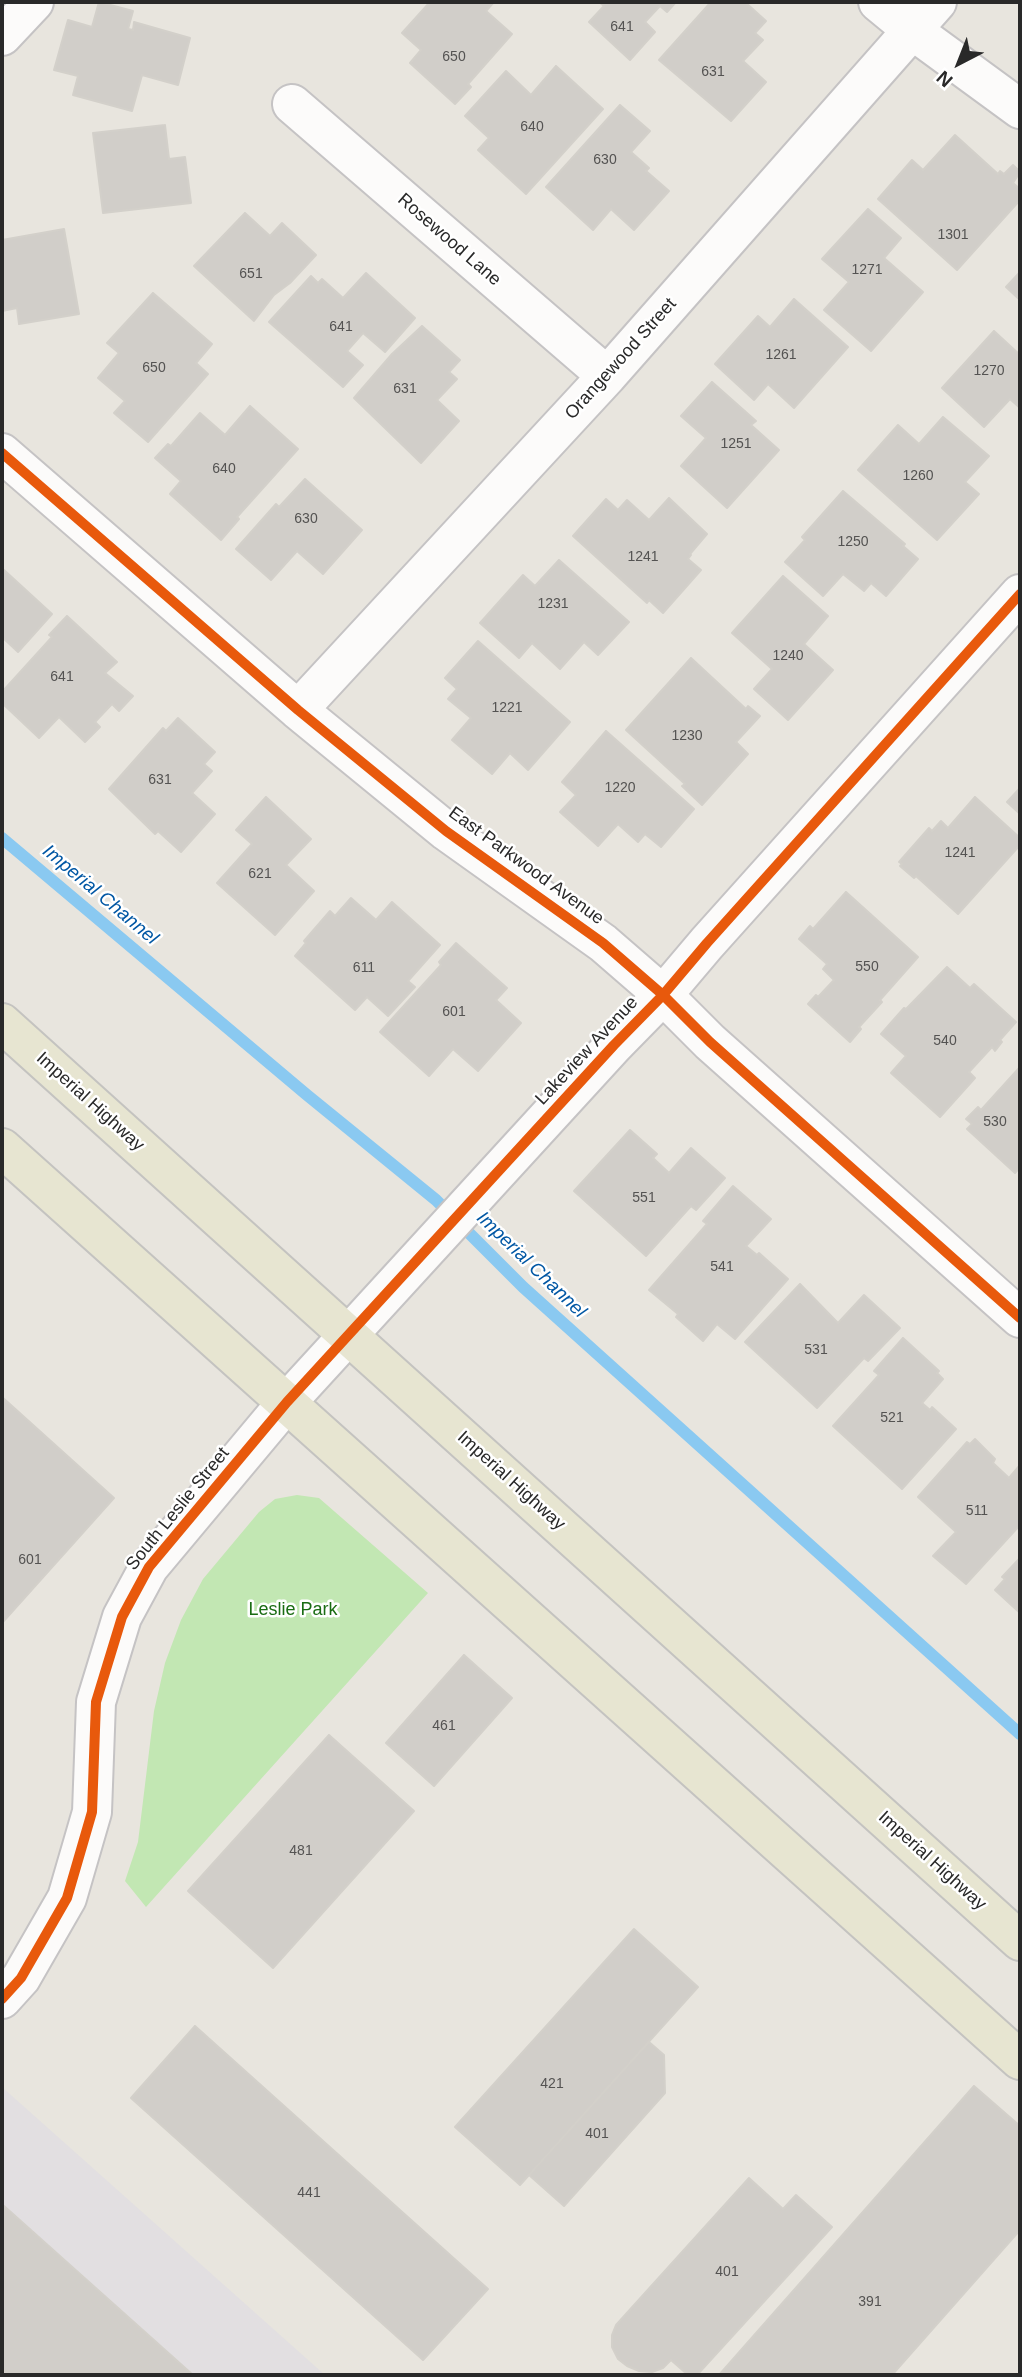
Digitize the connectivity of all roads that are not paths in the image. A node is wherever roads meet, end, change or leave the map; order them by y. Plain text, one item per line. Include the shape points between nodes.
1 (34, 2) edge
2 (878, 2) edge
3 (937, 2) edge
4 (912, 30) junction
5 (2, 36) edge
6 (292, 104) dead end
7 (1020, 109) edge
8 (607, 376) junction
9 (2, 453) edge
10 (1020, 594) edge
11 (298, 710) junction
12 (663, 995) junction
13 (2, 1023) edge
14 (2, 1148) edge
15 (1020, 1318) edge
16 (350, 1335) junction
17 (288, 1402) junction
18 (1020, 1941) edge
19 (2, 1999) edge
20 (1020, 2060) edge

1 - 5 street
2 - 4 street
3 - 4 street, Orangewood Street
4 - 7 street
4 - 8 street, Orangewood Street
6 - 8 street, Rosewood Lane
8 - 11 street, Orangewood Street
9 - 11 street, East Parkwood Avenue
10 - 12 street, Lakeview Avenue
11 - 12 street, East Parkwood Avenue via 446,831 603,943
12 - 15 street, East Parkwood Avenue
12 - 16 street, Lakeview Avenue
13 - 16 main road, Imperial Highway
14 - 17 main road
16 - 17 street, Lakeview Avenue
16 - 18 main road, Imperial Highway
17 - 19 street, South Leslie Street via 149,1567 122,1617 96,1702 92,1812 67,1898 20,1978
17 - 20 main road

